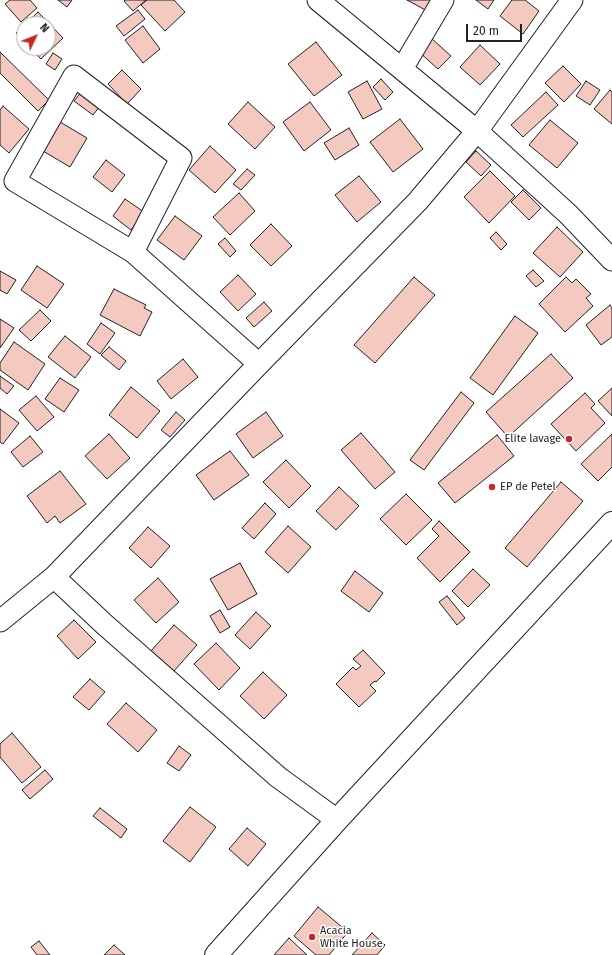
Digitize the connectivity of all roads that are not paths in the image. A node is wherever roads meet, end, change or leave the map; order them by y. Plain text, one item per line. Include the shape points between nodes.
1 (318, 0) edge
2 (443, 0) edge
3 (572, 0) edge
4 (402, 69) junction
5 (477, 131) junction
6 (133, 252) junction
7 (612, 260) edge
8 (259, 364) junction
9 (612, 523) edge
10 (54, 577) junction
11 (0, 621) edge
12 (337, 820) junction
13 (216, 955) edge

1 - 4 street
2 - 4 street
3 - 5 street
4 - 5 street
5 - 7 street via 568,214
5 - 8 street via 418,201
6 - 6 street via 15,181 74,76 181,158
6 - 8 street
8 - 10 street
9 - 12 highway
10 - 11 street
10 - 12 street via 278,777
12 - 13 highway

